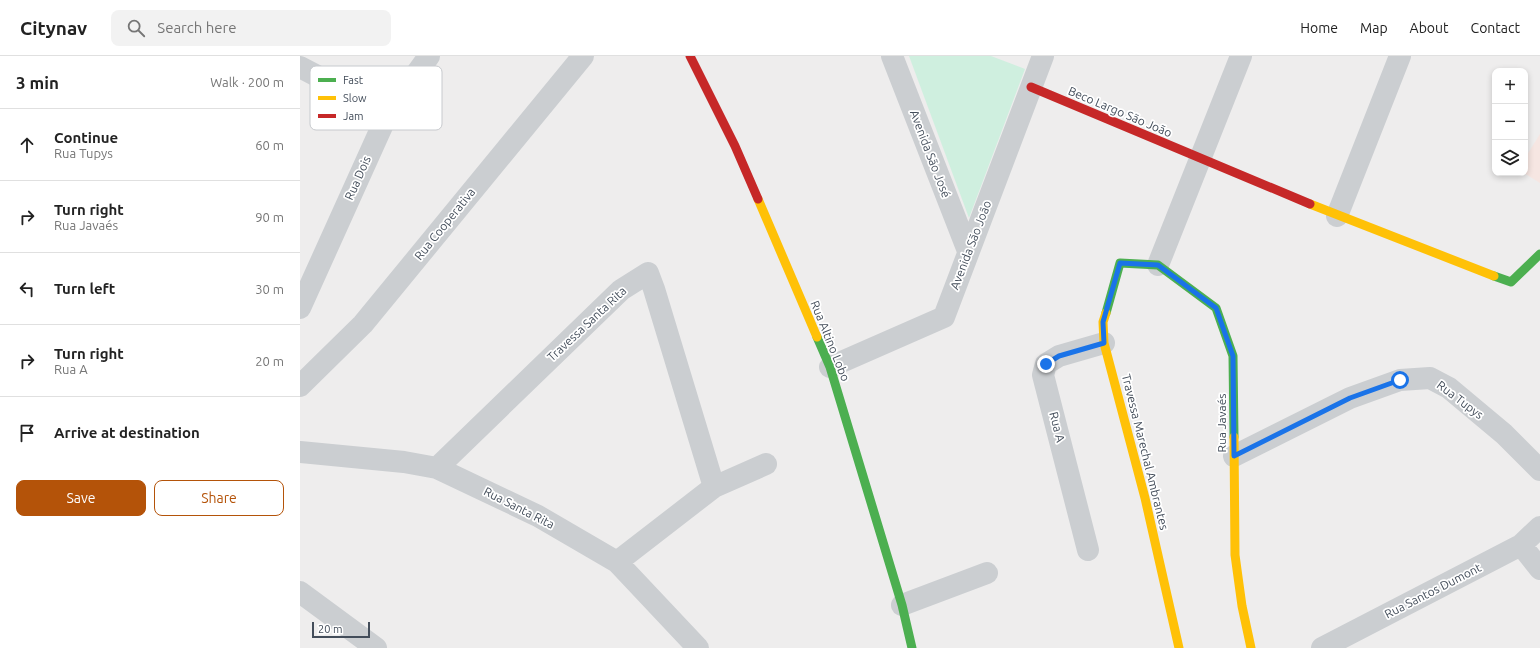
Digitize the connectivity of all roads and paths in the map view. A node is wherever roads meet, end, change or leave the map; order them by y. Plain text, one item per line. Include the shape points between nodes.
1 (429, 56) edge
2 (583, 56) edge
3 (690, 56) edge
4 (892, 56) edge
5 (1241, 56) edge
6 (1400, 56) edge
7 (1036, 58) edge
8 (422, 66) edge
9 (300, 67) edge
10 (310, 72) edge
11 (1031, 87) junction
12 (380, 130) edge
13 (1200, 159) junction
14 (1337, 216) junction
15 (968, 251) junction
16 (1540, 254) edge
17 (1158, 265) junction
18 (300, 308) edge
19 (1104, 343) junction
20 (830, 368) junction
21 (300, 386) edge
22 (300, 452) edge
23 (1234, 456) junction
24 (766, 464) dead end
25 (437, 468) junction
26 (1540, 470) edge
27 (714, 487) junction
28 (1540, 527) edge
29 (1521, 545) junction
30 (1088, 550) dead end
31 (617, 562) junction
32 (1540, 569) edge
33 (987, 573) dead end
34 (300, 592) edge
35 (902, 605) junction
36 (376, 648) edge
37 (698, 648) edge
38 (912, 648) edge
39 (1178, 648) edge
40 (1251, 648) edge
41 (1322, 648) edge

1 - 8 street, Rua Dois
2 - 21 street, Rua Cooperativa via 363,324
3 - 20 street, Rua Altino Lobo via 736,146
4 - 15 street, Avenida São José
5 - 13 street
6 - 14 street
7 - 11 street, Avenida São João
9 - 10 street
11 - 13 street, Beco Largo São João
11 - 15 street, Avenida São João
12 - 18 street, Rua Dois
13 - 14 street, Beco Largo São João
13 - 17 street
14 - 16 street, Beco Largo São João via 1511,282
15 - 20 street, Avenida São João via 944,317
17 - 19 street, Travessa Marechal Ambrantes via 1120,263 1103,322
17 - 23 street, Rua Javaés via 1216,308 1233,356
19 - 30 street, Rua A via 1059,356 1046,364 1043,375
19 - 39 street, Travessa Marechal Ambrantes via 1145,498
20 - 35 street, Rua Altino Lobo
22 - 25 street, Rua Santa Rita via 404,462
23 - 26 street, Rua Tupys via 1350,398 1400,380 1430,378 1449,388 1504,434
23 - 40 street, Rua Javaés via 1236,555 1242,606
24 - 27 street
25 - 27 street, Travessa Santa Rita via 621,290 648,273
25 - 31 street, Rua Santa Rita via 538,516
27 - 31 street
28 - 29 street, Rua Santos Dumont
29 - 32 street
29 - 41 street, Rua Santos Dumont
31 - 37 street, Rua Santa Rita
33 - 35 street
34 - 36 street
35 - 38 street, Rua Altino Lobo

